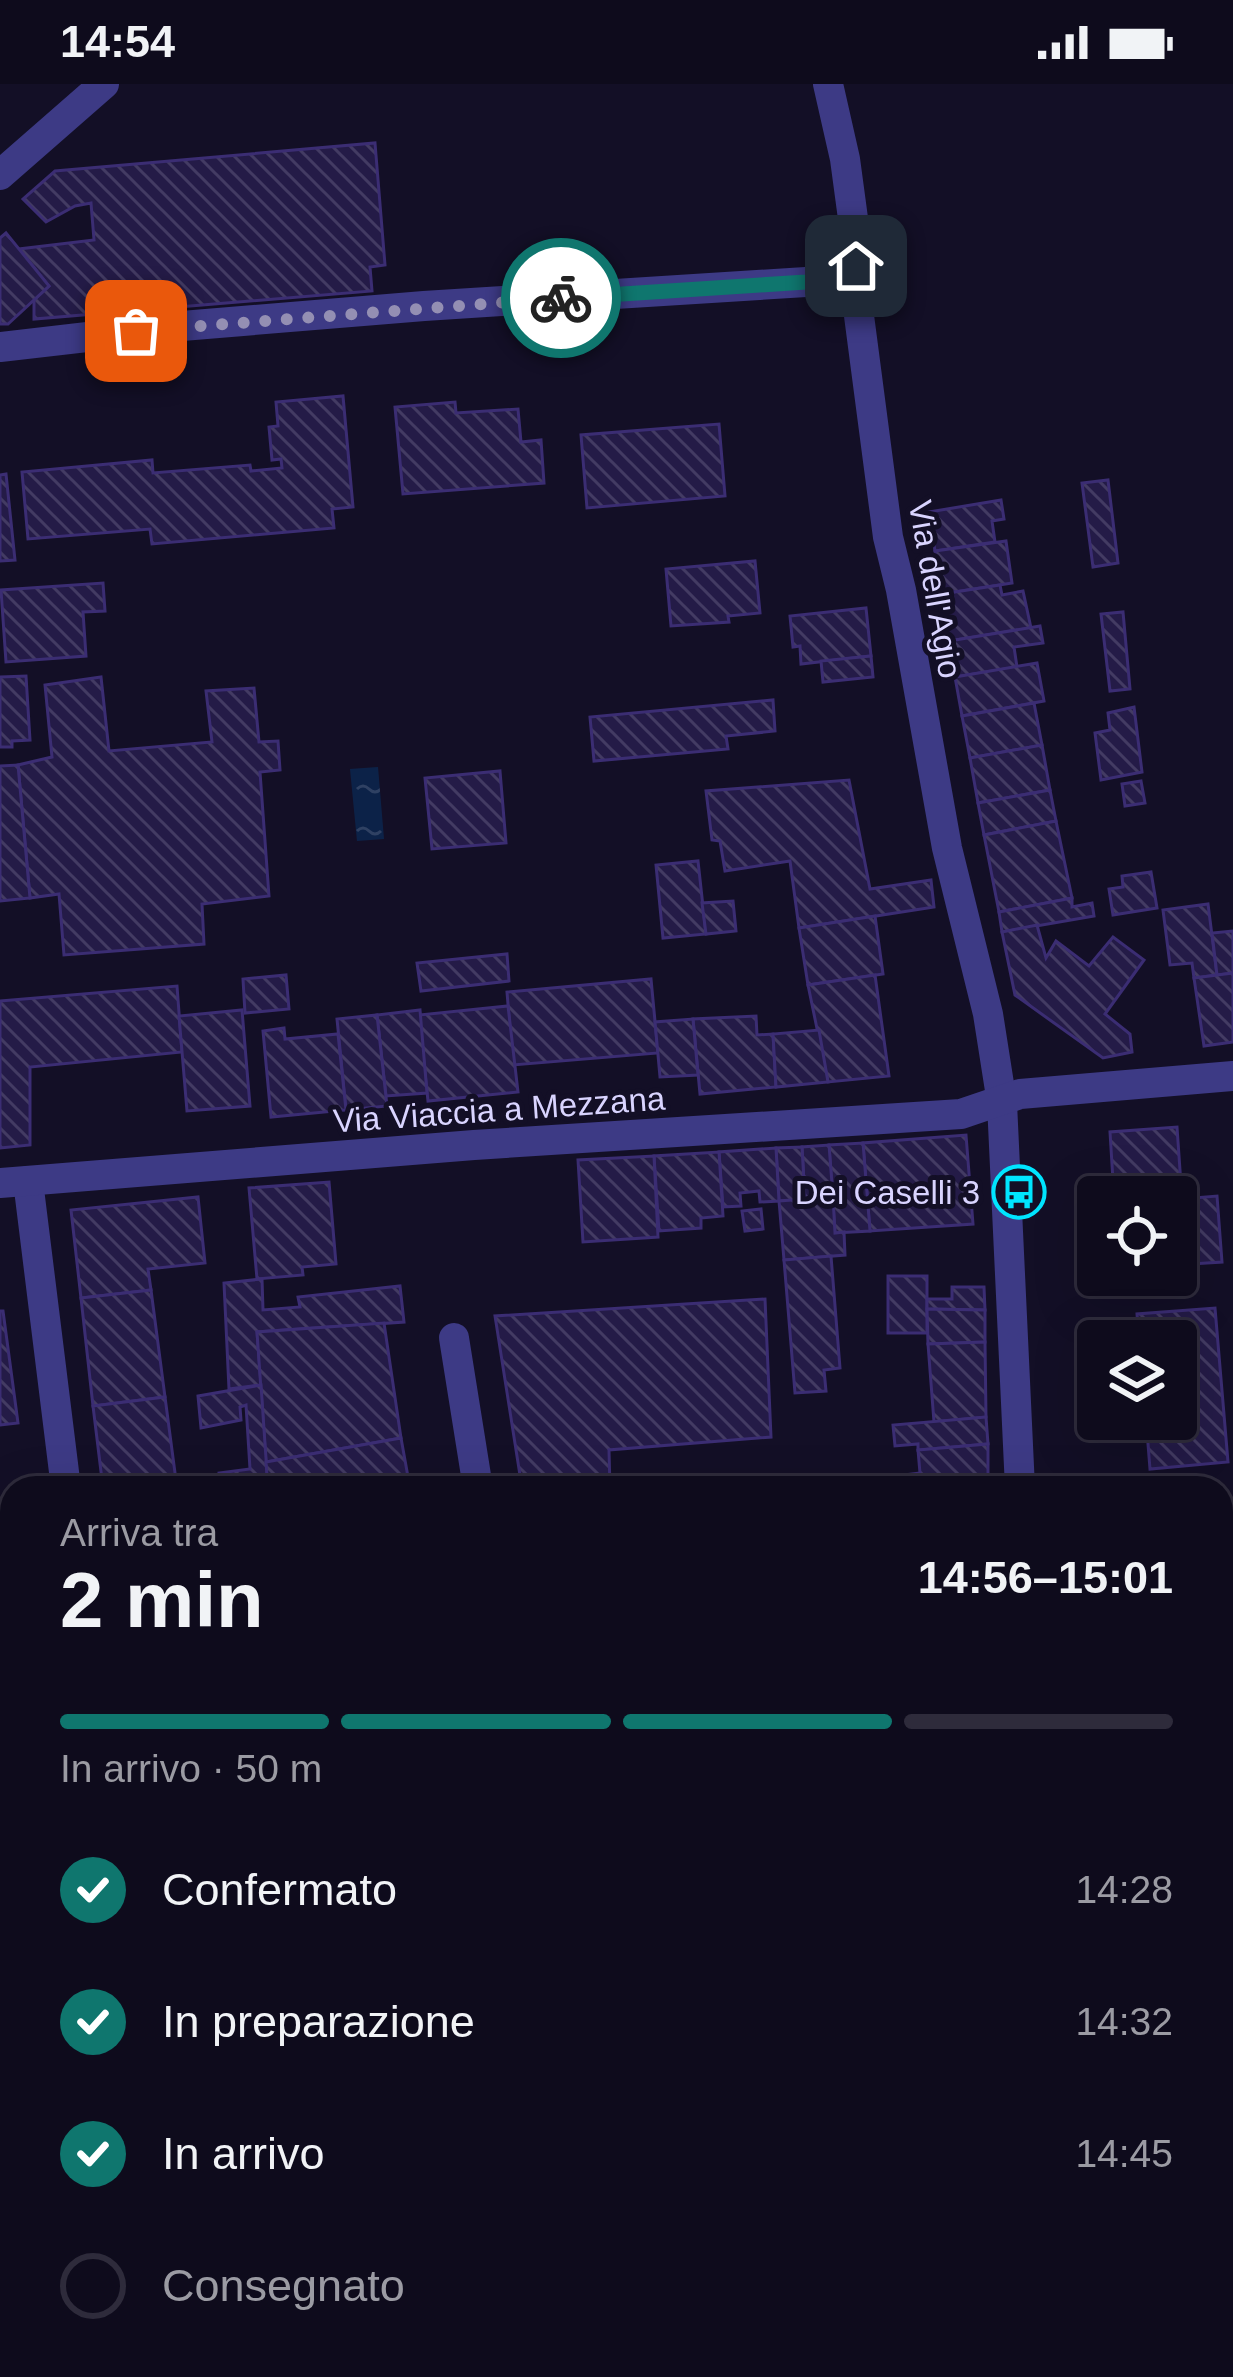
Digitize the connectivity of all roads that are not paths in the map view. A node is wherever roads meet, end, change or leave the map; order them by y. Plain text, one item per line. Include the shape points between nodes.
1 (104, 84) edge
2 (828, 84) edge
3 (0, 175) edge
4 (856, 266) junction
5 (0, 347) edge
6 (1233, 1076) edge
7 (1002, 1102) junction
8 (14, 1182) edge
9 (454, 1338) dead end
10 (64, 1476) edge
11 (476, 1476) edge
12 (1019, 1476) edge

1 - 3 street
2 - 4 street, Via dell'Agio
4 - 5 street via 806,282 424,306
4 - 7 street, Via dell'Agio via 888,537
6 - 7 street, Via Viaccia a Mezzana
7 - 8 street, Via Viaccia a Mezzana via 961,1114
7 - 12 street, Via dell'Agio
8 - 10 street
9 - 11 street

